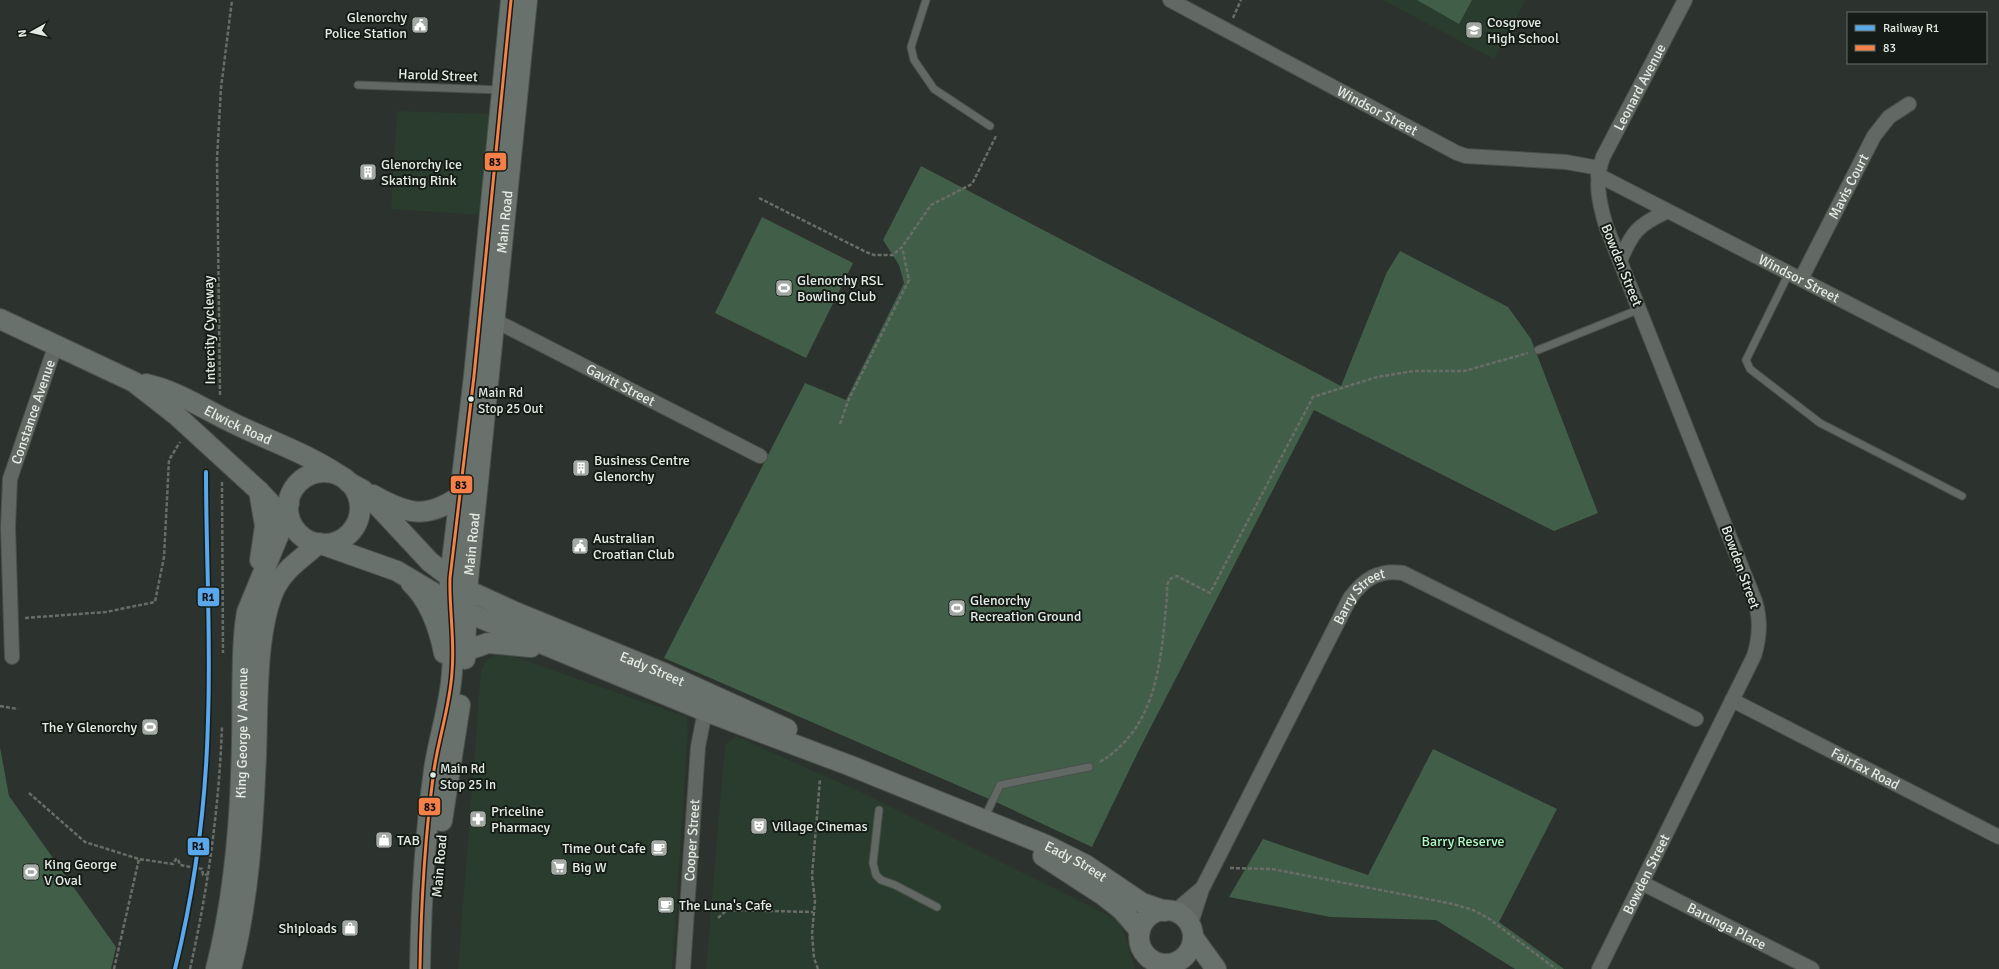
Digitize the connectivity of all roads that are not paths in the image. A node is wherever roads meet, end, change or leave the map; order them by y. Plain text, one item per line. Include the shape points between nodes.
1 (511, 0) edge
2 (527, 0) edge
3 (926, 0) edge
4 (1170, 0) edge
5 (1685, 0) edge
6 (358, 85) dead end
7 (510, 90) junction
8 (1909, 104) dead end
9 (990, 126) road end
10 (1599, 172) junction
11 (1666, 212) junction
12 (1620, 261) junction
13 (1795, 276) junction
14 (1640, 309) junction
15 (488, 317) junction
16 (0, 319) edge
17 (56, 344) junction
18 (1538, 350) road end
19 (1999, 381) edge
20 (134, 382) junction
21 (760, 456) dead end
22 (5, 479) edge
23 (350, 482) junction
24 (259, 491) junction
25 (460, 496) junction
26 (1962, 496) dead end
27 (290, 517) junction
28 (320, 544) junction
29 (397, 571) junction
30 (450, 578) junction
31 (467, 590) junction
32 (449, 602) junction
33 (247, 612) junction
34 (466, 612) junction
35 (465, 651) junction
36 (565, 653) junction
37 (12, 657) dead end
38 (1732, 700) junction
39 (705, 711) junction
40 (1696, 719) dead end
41 (439, 739) junction
42 (851, 766) junction
43 (1089, 768) road end
44 (879, 810) dead end
45 (983, 821) junction
46 (1999, 836) edge
47 (1642, 883) junction
48 (1202, 889) junction
49 (937, 907) dead end
50 (1169, 911) junction
51 (1191, 931) junction
52 (1140, 932) junction
53 (1144, 961) edge
54 (1172, 965) edge
55 (216, 969) edge
56 (231, 969) edge
57 (420, 969) edge
58 (433, 969) edge
59 (683, 969) edge
60 (1200, 969) edge
61 (1216, 969) edge
62 (1599, 969) edge
63 (1812, 969) edge

1 - 7 main road, Main Road
2 - 7 main road, Main Road
3 - 9 lane via 911,47 914,60 934,89
4 - 10 street, Windsor Street via 1457,153 1466,156 1566,162
5 - 10 street, Leonard Avenue
6 - 7 lane, Harold Street
7 - 15 main road, Main Road
8 - 13 street, Mavis Court via 1889,117 1874,136
10 - 11 street, Windsor Street
10 - 12 street, Bowden Street via 1600,206
11 - 12 street via 1640,227 1629,240
11 - 13 street, Windsor Street
12 - 14 street, Bowden Street
13 - 19 street, Windsor Street
13 - 26 lane via 1746,360 1750,370 1820,422
14 - 18 lane
14 - 38 street, Bowden Street via 1757,608 1758,644
15 - 21 street, Gavitt Street
15 - 25 main road, Main Road
15 - 31 main road, Main Road
16 - 17 main road, Elwick Road
17 - 20 main road, Elwick Road
17 - 22 street, Constance Avenue
20 - 23 main road, Elwick Road via 158,387 184,397 221,417 307,456
20 - 24 main road, Elwick Road via 175,414
22 - 37 street, Constance Avenue
23 - 25 main road via 390,504 415,512 435,510
23 - 27 main road via 322,472 307,476 294,487
23 - 28 main road via 358,498 360,510 357,522 345,537 333,543
23 - 30 main road, Elwick Road
24 - 27 main road, Elwick Road
24 - 33 main road via 264,515 264,540
25 - 30 main road, Main Road
27 - 28 main road via 307,539
27 - 33 main road, King George V Avenue
28 - 29 main road
28 - 56 main road, King George V Avenue via 283,575 273,594 267,614 262,641 250,864
29 - 32 main road
29 - 41 main road via 414,586 424,600 434,618 441,642 444,668
30 - 31 main road, Eady Street
30 - 32 main road, Main Road
31 - 34 main road, Main Road
31 - 42 main road, Eady Street via 666,674 781,726
32 - 34 main road, Eady Street
32 - 41 main road, Main Road via 453,646 452,672 449,707
33 - 55 main road, King George V Avenue via 236,862
34 - 35 main road, Main Road
34 - 36 main road, Eady Street
35 - 36 main road via 497,642
35 - 58 main road, Main Road via 437,876
36 - 39 main road, Eady Street
38 - 46 street, Fairfax Road
38 - 47 street, Bowden Street
39 - 42 main road, Eady Street
39 - 59 street, Cooper Street via 698,747
40 - 48 street, Barry Street via 1403,573 1382,572 1366,580 1350,598
41 - 57 main road, Main Road via 424,874
42 - 45 main road, Eady Street
43 - 45 lane via 1000,785
44 - 49 lane via 873,862 876,875 881,880
45 - 50 main road, Eady Street via 1046,845 1086,865 1142,903
45 - 52 main road, Eady Street via 1103,895 1122,910
47 - 62 street, Bowden Street
47 - 63 street, Barunga Place
48 - 50 street, Barry Street
48 - 51 street, Barry Street
50 - 51 main road via 1180,915
50 - 52 main road via 1156,912 1149,917
51 - 54 main road via 1189,951
51 - 61 main road
52 - 53 main road
53 - 54 main road
54 - 60 main road

